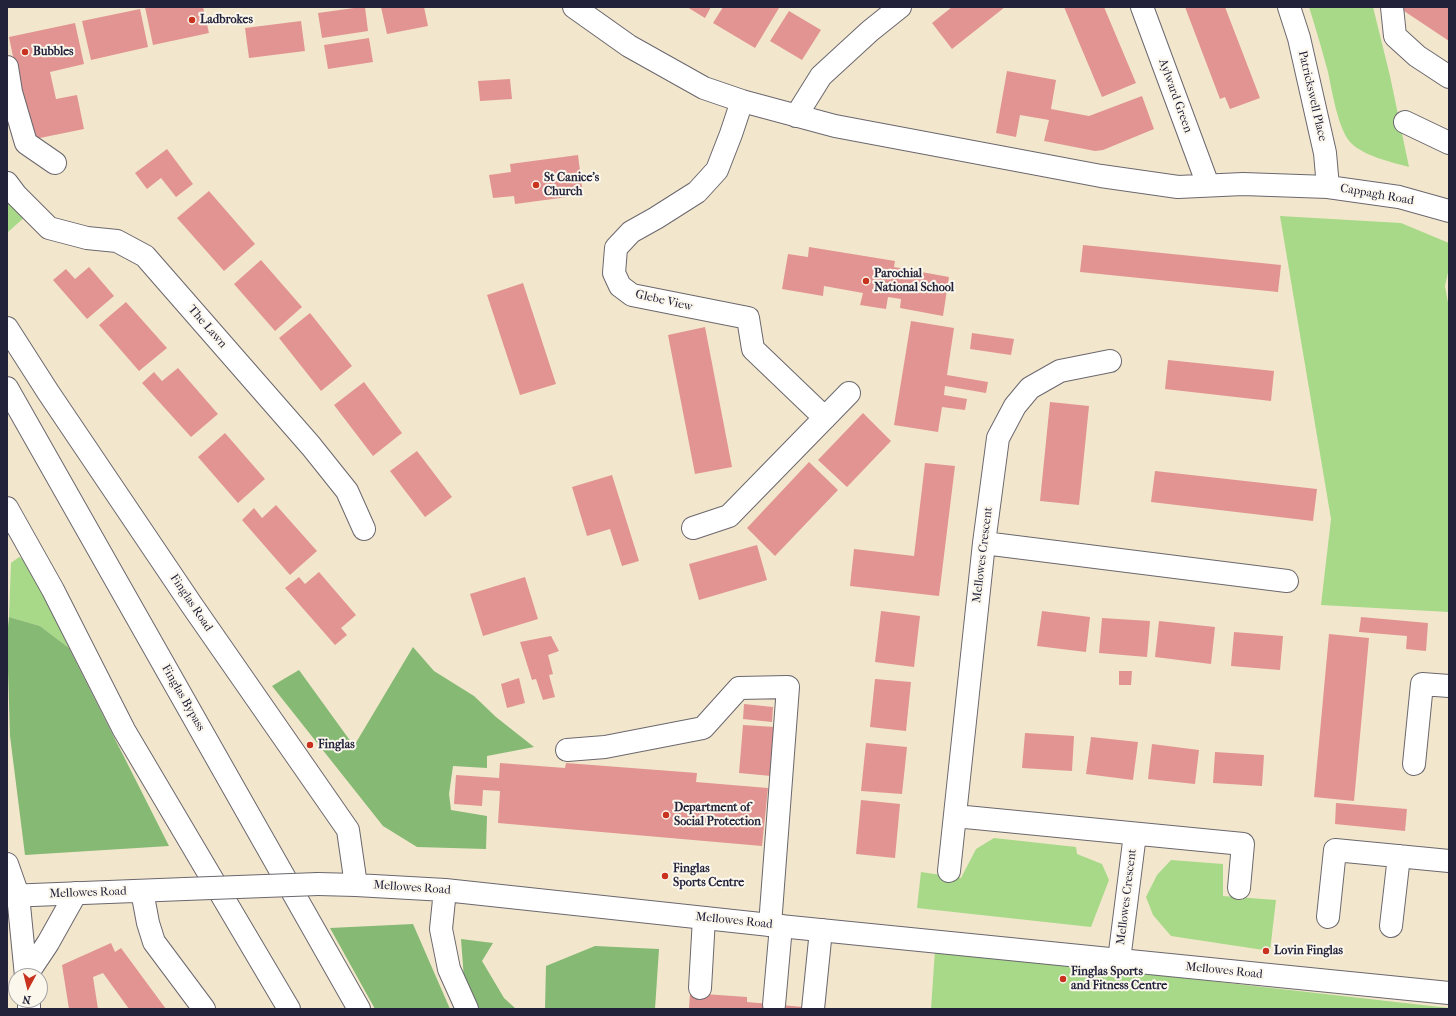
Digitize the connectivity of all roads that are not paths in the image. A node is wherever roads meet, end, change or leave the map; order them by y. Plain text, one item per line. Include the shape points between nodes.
1 (574, 7) edge
2 (900, 7) edge
3 (1142, 7) edge
4 (1289, 7) edge
5 (1392, 7) edge
6 (7, 67) edge
7 (1449, 77) edge
8 (742, 101) junction
9 (796, 116) junction
10 (1405, 122) dead end
11 (1449, 143) edge
12 (55, 163) dead end
13 (7, 183) edge
14 (1208, 185) junction
15 (1328, 187) junction
16 (1449, 211) edge
17 (7, 328) edge
18 (1110, 361) dead end
19 (7, 388) edge
20 (849, 393) dead end
21 (825, 418) junction
22 (7, 508) edge
23 (693, 528) dead end
24 (364, 529) dead end
25 (984, 543) junction
26 (1287, 581) dead end
27 (1449, 686) edge
28 (568, 750) dead end
29 (1414, 764) dead end
30 (955, 816) junction
31 (1135, 834) junction
32 (1399, 856) junction
33 (1449, 861) edge
34 (7, 864) edge
35 (949, 872) dead end
36 (356, 885) junction
37 (1239, 888) dead end
38 (445, 890) junction
39 (142, 891) junction
40 (76, 893) junction
41 (12, 896) edge
42 (1328, 917) dead end
43 (704, 918) junction
44 (776, 926) junction
45 (1391, 926) dead end
46 (821, 930) junction
47 (7, 953) edge
48 (1119, 960) junction
49 (19, 968) edge
50 (25, 968) edge
51 (31, 968) edge
52 (700, 988) dead end
53 (1449, 991) edge
54 (774, 1005) dead end
55 (204, 1009) edge
56 (289, 1009) edge
57 (359, 1009) edge
58 (467, 1009) edge
59 (813, 1009) edge

1 - 8 street, Cappagh Road via 629,46 704,88
2 - 9 street via 821,76
3 - 14 street, Aylward Green
4 - 15 street, Patrickswell Place via 1299,38 1325,153
5 - 7 street via 1395,36 1417,56
6 - 12 street via 11,92 26,143
8 - 9 street, Cappagh Road
8 - 21 street, Glebe View via 717,170 697,192 631,232 616,248 614,273 620,286 632,295 748,318 753,349
9 - 14 street, Cappagh Road via 835,126 1101,176 1178,187
10 - 11 street
13 - 24 street, The Lawn via 16,196 49,228 87,238 117,241 145,256 347,491
14 - 15 street, Cappagh Road
15 - 16 street, Cappagh Road via 1400,197
17 - 36 street, Finglas Road via 187,598 348,830
18 - 25 street, Mellowes Crescent via 1060,371 1030,388 1015,406 998,438
19 - 57 street, Finglas Bypass
20 - 21 street
21 - 23 street via 729,516
22 - 56 street via 54,590 124,730
25 - 26 street
25 - 30 street, Mellowes Crescent
27 - 29 street via 1422,684
28 - 44 street via 605,747 702,728 739,688 788,687
30 - 31 street, Mellowes Crescent
30 - 35 street, Mellowes Crescent
31 - 37 street, Mellowes Crescent via 1243,844
31 - 48 street, Mellowes Crescent
32 - 33 street
32 - 42 street via 1335,850
32 - 45 street
34 - 41 street
36 - 38 street, Mellowes Road
36 - 39 street, Mellowes Road, bridge via 318,884
38 - 43 street, Mellowes Road
38 - 58 street via 441,929 449,969
39 - 40 street, Mellowes Road
39 - 55 street via 154,942
40 - 41 street, Mellowes Road
40 - 51 street
41 - 50 street
43 - 44 street, Mellowes Road
43 - 52 street
44 - 46 street, Mellowes Road
44 - 54 street
46 - 48 street, Mellowes Road
46 - 59 street
47 - 49 street
48 - 53 street, Mellowes Road

